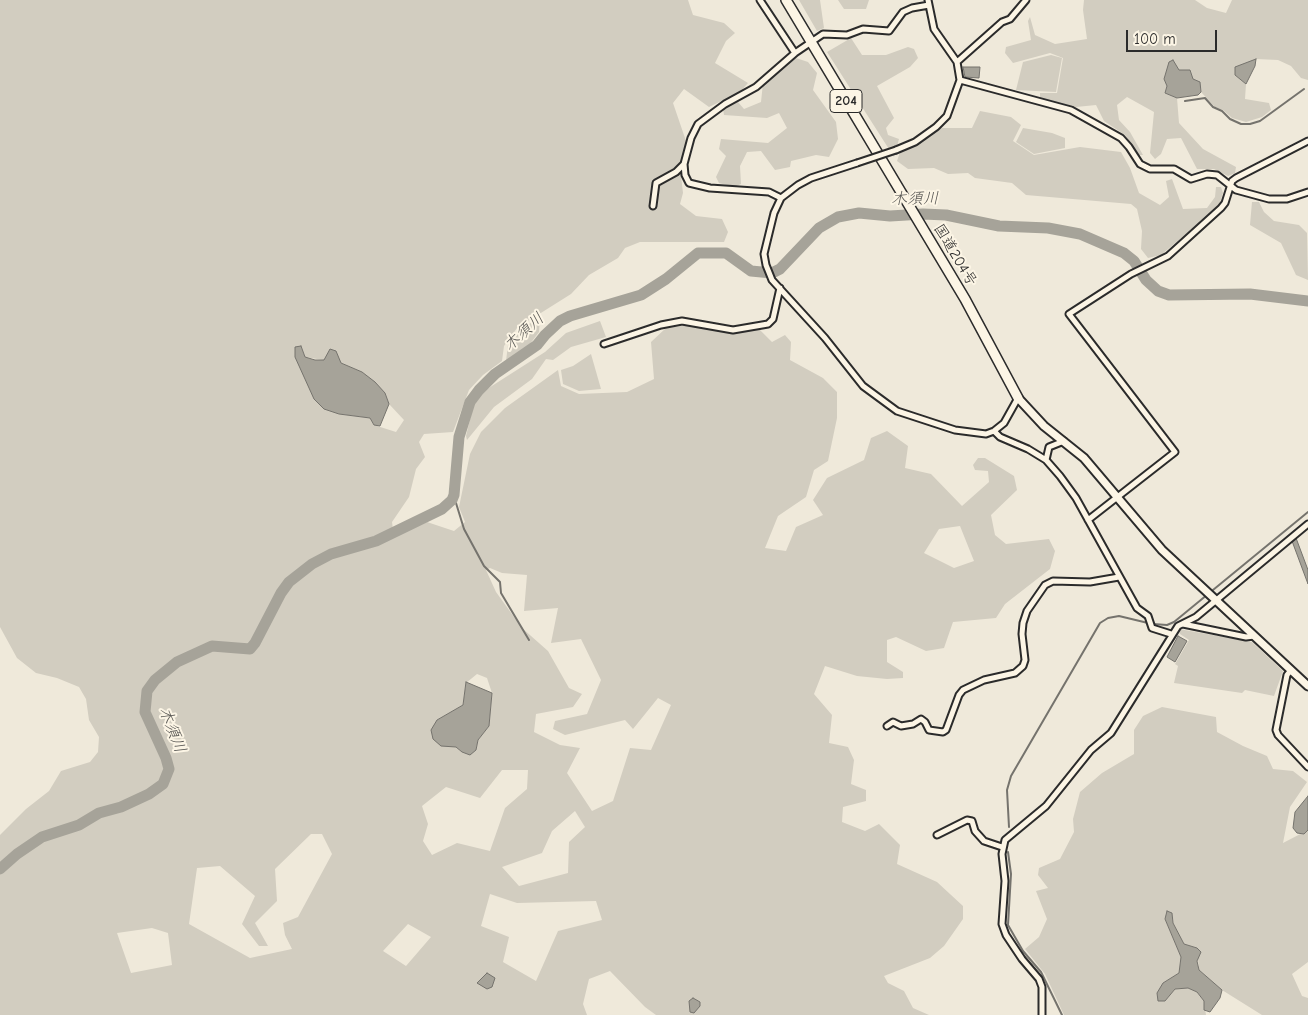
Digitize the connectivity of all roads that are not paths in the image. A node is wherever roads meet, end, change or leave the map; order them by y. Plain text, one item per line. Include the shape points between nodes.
1 (760, 0) edge
2 (786, 0) edge
3 (1026, 0) edge
4 (929, 3) edge
5 (811, 43) junction
6 (794, 53) junction
7 (957, 62) junction
8 (960, 80) junction
9 (1308, 141) edge
10 (684, 164) junction
11 (1231, 186) junction
12 (1308, 192) edge
13 (781, 198) junction
14 (653, 206) dead end
15 (780, 288) junction
16 (604, 344) dead end
17 (1018, 398) junction
18 (994, 431) junction
19 (1064, 441) junction
20 (1046, 460) junction
21 (1115, 497) junction
22 (1088, 520) junction
23 (1308, 524) edge
24 (1119, 577) junction
25 (1215, 600) junction
26 (1183, 624) junction
27 (1171, 634) junction
28 (1254, 636) junction
29 (1291, 670) junction
30 (1308, 686) edge
31 (887, 726) dead end
32 (1307, 765) edge
33 (937, 835) dead end
34 (1002, 847) junction
35 (1042, 1015) edge

1 - 6 street
2 - 5 highway, 国道204号 / 204
3 - 7 street via 1010,20 1002,22
4 - 5 street via 903,12 890,31 863,29 847,35 823,34
4 - 7 street via 934,29
5 - 6 street
5 - 17 highway, 国道204号 / 204 via 965,299
6 - 10 street via 756,87 698,124
7 - 8 street
8 - 11 street via 1071,110 1121,138 1145,168 1174,169 1191,179 1212,174 1225,179
8 - 13 street, bridge via 947,116 915,142 811,178
9 - 11 street via 1236,178
10 - 13 street via 689,183 697,186 769,192
10 - 14 street via 656,183
11 - 12 street via 1269,199 1287,199
11 - 21 street via 1221,208 1168,256 1131,274 1069,314 1175,452
13 - 15 street via 774,212 764,254 772,280
15 - 16 street via 773,319 768,324 733,330 682,322 661,325
15 - 18 street via 863,386 897,411 933,425 977,434
17 - 18 street via 1004,423
17 - 19 street via 1044,426
18 - 20 street
19 - 20 street via 1049,447
19 - 21 street via 1084,458
20 - 22 street
21 - 22 street
21 - 25 street via 1156,543
22 - 24 street
23 - 25 street
24 - 27 street via 1137,608 1148,616 1152,628
24 - 31 street via 1090,582 1054,581 1045,585 1023,623 1023,666 1015,673 984,680 963,690 943,732 929,730 920,719 913,724 901,726 893,722
25 - 26 street
25 - 28 street
26 - 27 street
26 - 28 street
27 - 34 street via 1111,733 1091,750 1046,806 1010,833
28 - 29 street
29 - 30 street
29 - 32 street via 1287,675 1276,730
33 - 34 street via 968,820 972,821 984,841
34 - 35 street via 1005,881 1002,924 1011,943 1039,979

